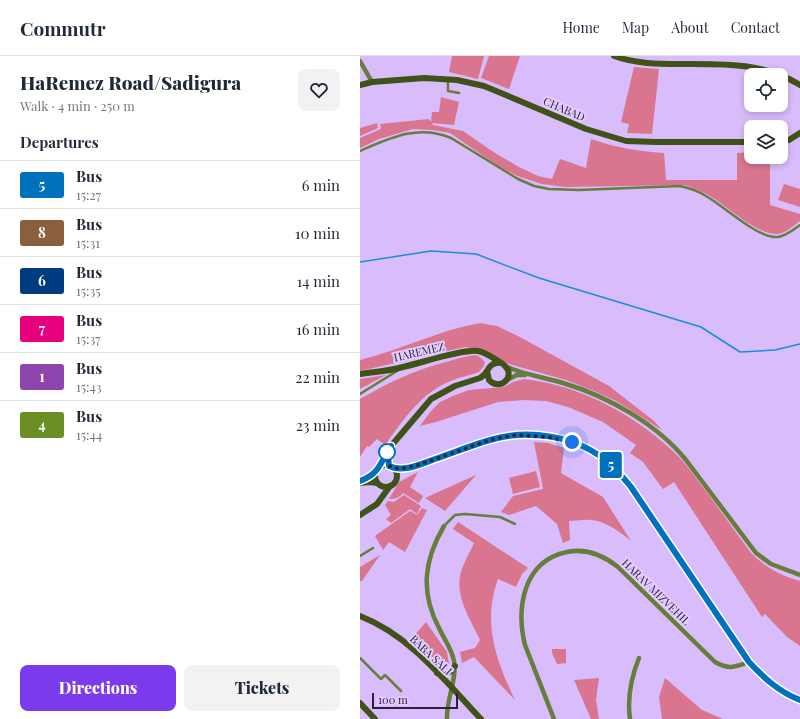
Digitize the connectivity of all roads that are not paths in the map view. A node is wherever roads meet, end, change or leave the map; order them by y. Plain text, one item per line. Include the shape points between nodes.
1 (614, 56) edge
2 (360, 61) edge
3 (448, 79) junction
4 (372, 82) junction
5 (800, 84) edge
6 (360, 85) edge
7 (459, 93) dead end
8 (800, 133) edge
9 (788, 140) edge
10 (744, 142) edge
11 (360, 151) edge
12 (800, 225) edge
13 (483, 353) junction
14 (501, 363) junction
15 (507, 367) junction
16 (401, 368) junction
17 (488, 369) junction
18 (360, 374) edge
19 (530, 375) junction
20 (507, 380) junction
21 (491, 382) junction
22 (463, 384) junction
23 (360, 394) edge
24 (391, 446) junction
25 (418, 465) junction
26 (390, 467) junction
27 (377, 470) junction
28 (396, 477) junction
29 (360, 482) edge
30 (379, 484) junction
31 (390, 486) junction
32 (380, 500) junction
33 (360, 515) edge
34 (515, 524) dead end
35 (444, 526) joint
36 (373, 548) dead end
37 (360, 556) edge
38 (800, 575) edge
39 (360, 616) edge
40 (360, 658) edge
41 (639, 658) dead end
42 (749, 662) junction
43 (455, 666) junction
44 (437, 673) junction
45 (452, 688) junction
46 (401, 691) dead end
47 (800, 700) edge
48 (360, 703) edge
49 (375, 719) edge
50 (447, 719) edge
51 (481, 719) edge
52 (554, 719) edge
53 (630, 719) edge

1 - 5 street via 654,64 748,66 772,71
2 - 4 street
3 - 4 street, CHABAD
3 - 7 lane via 448,91
3 - 10 street, CHABAD via 484,86 586,129 626,141
4 - 6 street, CHABAD
8 - 9 street
11 - 12 lane via 403,134 429,132 451,138 534,186 579,190 680,186 708,197 742,221 772,237 780,237
13 - 14 street, HAREMEZ
13 - 16 street, HAREMEZ via 463,352
13 - 17 street via 489,359
14 - 15 street
14 - 17 street via 494,363
15 - 19 street
15 - 20 street
16 - 18 street, HAREMEZ
16 - 23 lane
17 - 21 street via 487,377
17 - 22 street via 484,376
19 - 20 street via 517,375
19 - 38 street via 598,395 659,432 677,448 756,553 771,564
20 - 21 street via 497,385
21 - 22 street
22 - 24 street via 445,390 431,399
24 - 26 street via 388,456
24 - 27 street
25 - 26 street via 400,469
25 - 28 street
25 - 42 street via 490,440 516,435 558,438 594,452 612,466 631,487
26 - 27 street via 385,466
26 - 28 street via 395,470
27 - 29 street
27 - 30 street via 375,478
28 - 31 street
29 - 30 street
30 - 31 street via 384,487
30 - 32 street via 382,494
31 - 32 street
32 - 33 street
34 - 35 lane via 500,517 465,514 455,515
35 - 43 street via 431,552 427,589 432,614 451,651
36 - 37 lane
39 - 44 street, BABA SALI via 392,634
40 - 46 lane via 381,679 385,675
41 - 53 street via 629,696
42 - 47 street via 775,687
42 - 52 street, HARAV MIZVEHIL via 726,667 715,662 610,560 590,552 562,553 540,565 529,580 521,617 525,645
43 - 44 street via 447,673
43 - 45 street
44 - 45 street, BABA SALI
45 - 50 street
45 - 51 street, BABA SALI
48 - 49 street

